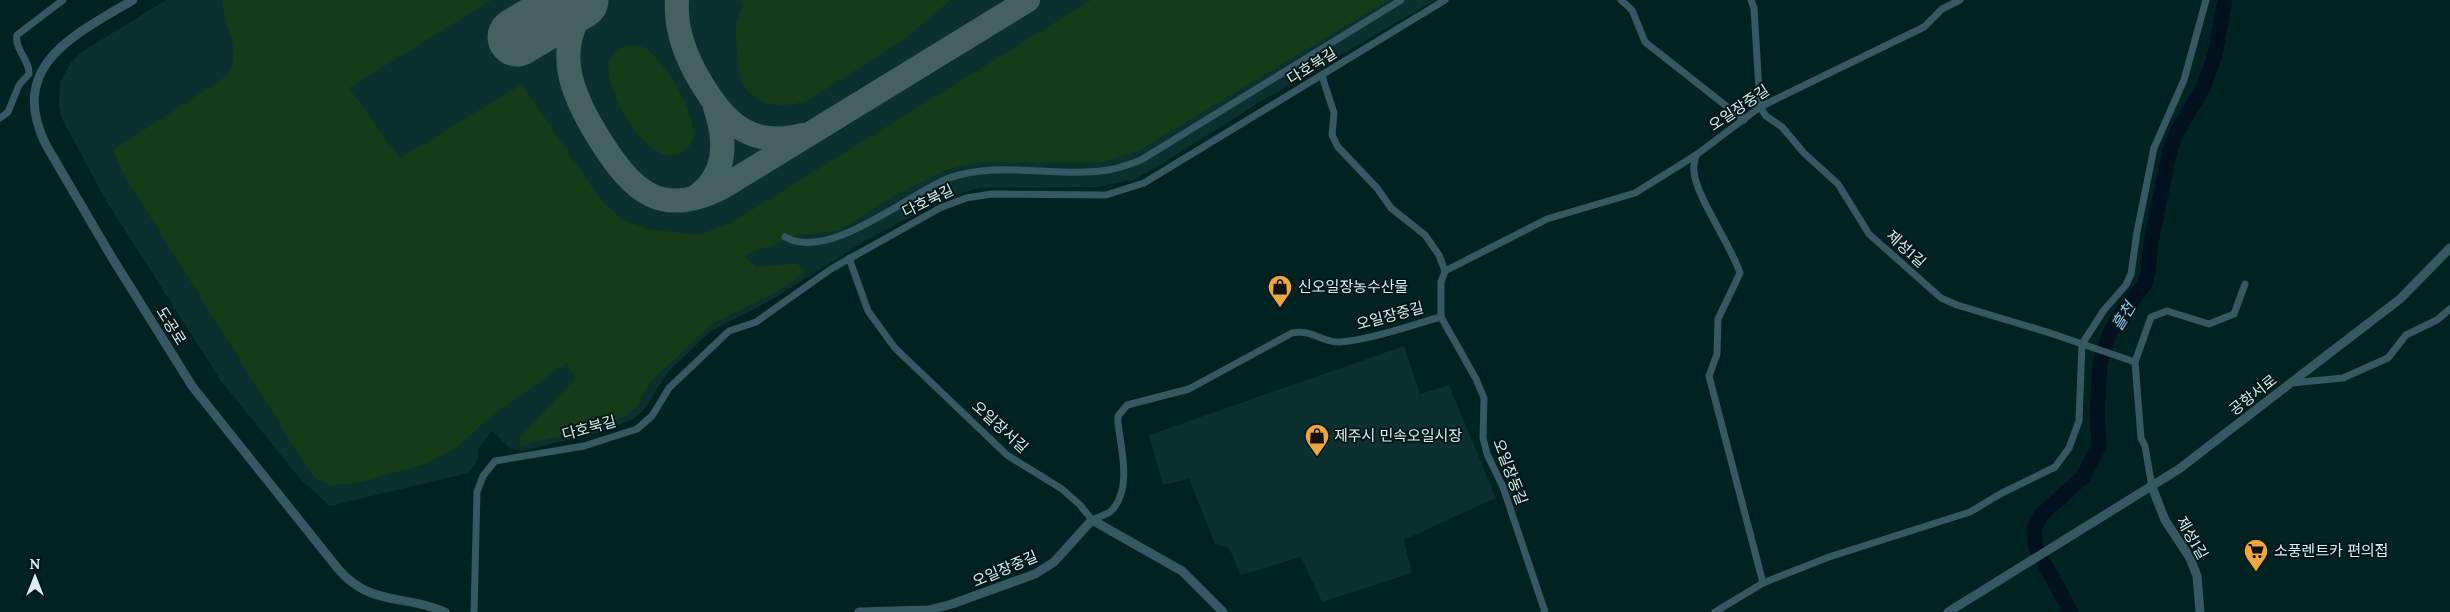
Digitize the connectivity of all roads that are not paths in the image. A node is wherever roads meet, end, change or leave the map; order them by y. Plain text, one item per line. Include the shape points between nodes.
1 (63, 0) edge
2 (133, 0) edge
3 (1401, 0) edge
4 (1445, 0) edge
5 (1621, 0) edge
6 (1751, 0) edge
7 (1960, 0) edge
8 (2206, 0) edge
9 (29, 74) junction
10 (1322, 76) junction
11 (39, 78) junction
12 (1760, 107) junction
13 (0, 118) edge
14 (1744, 120) junction
15 (1696, 155) junction
16 (785, 237) dead end
17 (2450, 248) edge
18 (849, 258) junction
19 (1445, 271) junction
20 (2245, 284) dead end
21 (2450, 309) edge
22 (1441, 317) junction
23 (2082, 344) junction
24 (2135, 362) junction
25 (2291, 383) junction
26 (2152, 487) junction
27 (1092, 520) junction
28 (1763, 583) junction
29 (445, 612) edge
30 (474, 612) edge
31 (860, 612) edge
32 (1223, 612) edge
33 (1545, 612) edge
34 (1715, 612) edge
35 (1948, 612) edge
36 (2200, 612) edge

1 - 9 street via 17,35 17,45
2 - 11 street, 도공로 via 64,42 51,56
3 - 16 street via 1133,163 1109,170 1002,170 964,174 933,186 844,234 813,242 792,241
4 - 10 street, 다호북길
5 - 14 street via 1632,10 1645,42
6 - 12 street
7 - 12 street, 오일장중길 via 1942,9 1924,27
8 - 23 street via 2184,80 2154,148 2131,274
9 - 11 street
9 - 13 street via 19,85 8,112
10 - 18 street, 다호북길 via 1144,183 1106,195 992,194 966,198 940,208
10 - 19 street via 1334,114 1332,135 1338,147 1392,208 1425,235 1439,255
11 - 29 street, 도공로 via 35,111 42,137 192,386 345,577 376,596
12 - 14 street, 오일장중길
12 - 23 street, 제성1길 via 1838,184 1869,234 1942,298 1957,306
14 - 15 street, 오일장중길
15 - 19 street, 오일장중길 via 1635,193 1547,219
15 - 28 street via 1694,172 1701,193 1740,273 1718,319 1717,354 1710,376
17 - 25 street, 공항서로 via 2400,299
18 - 27 street, 오일장서길 via 868,311 895,348 1007,455 1062,490
18 - 30 street, 다호북길 via 756,322 729,331 669,388 652,416 637,429 584,446 495,461 483,476 477,492
19 - 22 street, 오일장중길 via 1441,282
20 - 24 street via 2234,314 2209,324 2168,311 2151,317
21 - 25 street via 2437,320 2406,335 2388,358 2343,378
22 - 27 street, 오일장중길 via 1347,341 1337,342 1301,331 1292,333 1189,389 1127,405 1118,416 1124,478 1121,490 1110,512
22 - 33 street, 오일장동길 via 1484,398 1483,438 1487,454 1504,487
23 - 24 street, 제성1길
23 - 28 street via 2079,421 2069,448 2055,467 1970,512 1829,557
24 - 26 street, 제성1길 via 2142,438
25 - 26 street, 공항서로 via 2179,470
26 - 35 street, 공항서로
26 - 36 street, 제성1길 via 2165,520 2190,558 2197,576
27 - 31 street, 오일장중길 via 1054,562 1035,574 929,610
27 - 32 street, 오일장서길 via 1182,571
28 - 34 street

